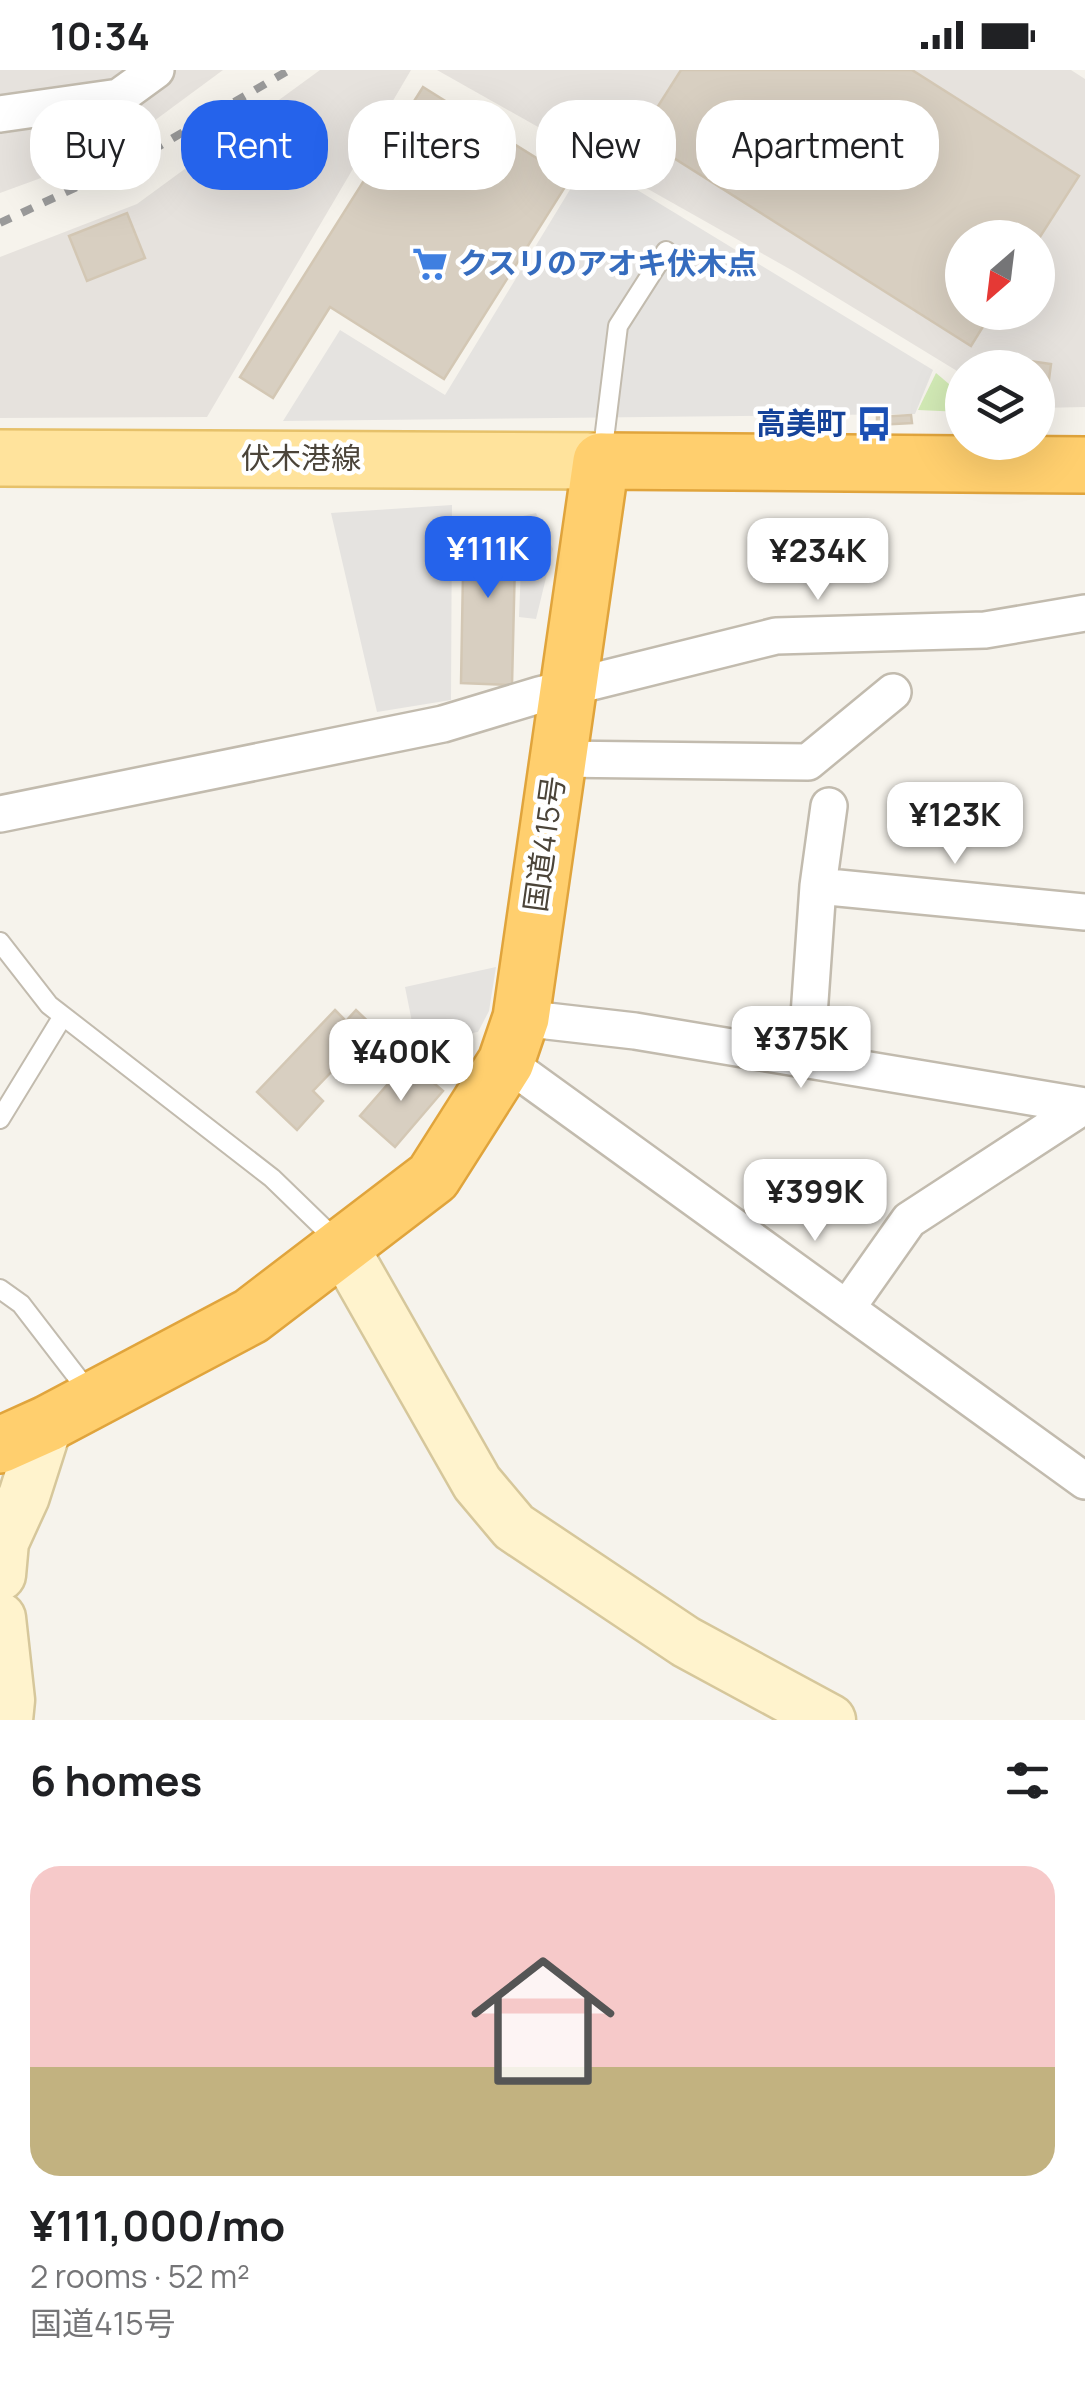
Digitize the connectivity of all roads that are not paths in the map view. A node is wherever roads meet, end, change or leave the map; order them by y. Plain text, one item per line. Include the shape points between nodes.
1 (156, 70) edge
2 (0, 114) edge
3 (666, 251) dead end
4 (0, 458) edge
5 (602, 461) junction
6 (1085, 465) edge
7 (1085, 613) edge
8 (568, 686) junction
9 (892, 692) dead end
10 (557, 759) junction
11 (830, 806) dead end
12 (0, 814) edge
13 (818, 886) junction
14 (1085, 912) edge
15 (0, 942) edge
16 (63, 1016) junction
17 (514, 1040) junction
18 (806, 1060) junction
19 (1084, 1106) edge
20 (0, 1119) edge
21 (341, 1244) junction
22 (0, 1290) edge
23 (847, 1308) junction
24 (94, 1399) junction
25 (24, 1434) edge
26 (1085, 1482) edge
27 (0, 1574) edge
28 (0, 1618) edge
29 (8, 1720) edge
30 (830, 1720) edge

1 - 2 street via 118,96
3 - 5 lane via 618,326
4 - 5 main road, 伏木港線
5 - 6 highway
5 - 8 highway, 国道415号
7 - 8 street via 985,630 776,636
8 - 10 highway, 国道415号
8 - 12 street via 443,724
9 - 10 street via 808,762
10 - 17 highway, 国道415号
11 - 13 street
13 - 14 street
13 - 18 street
15 - 16 lane
16 - 20 lane
16 - 21 lane via 272,1178
17 - 18 street via 636,1031
17 - 21 highway, 国道415号 via 433,1176
17 - 23 street
18 - 19 street
19 - 23 street via 909,1220
21 - 24 highway, 国道415号 via 252,1316
21 - 30 street via 477,1484 514,1527 686,1642
22 - 24 lane via 21,1304
23 - 26 street
24 - 25 highway, 国道415号
25 - 27 street via 24,1496 4,1542
28 - 29 street

